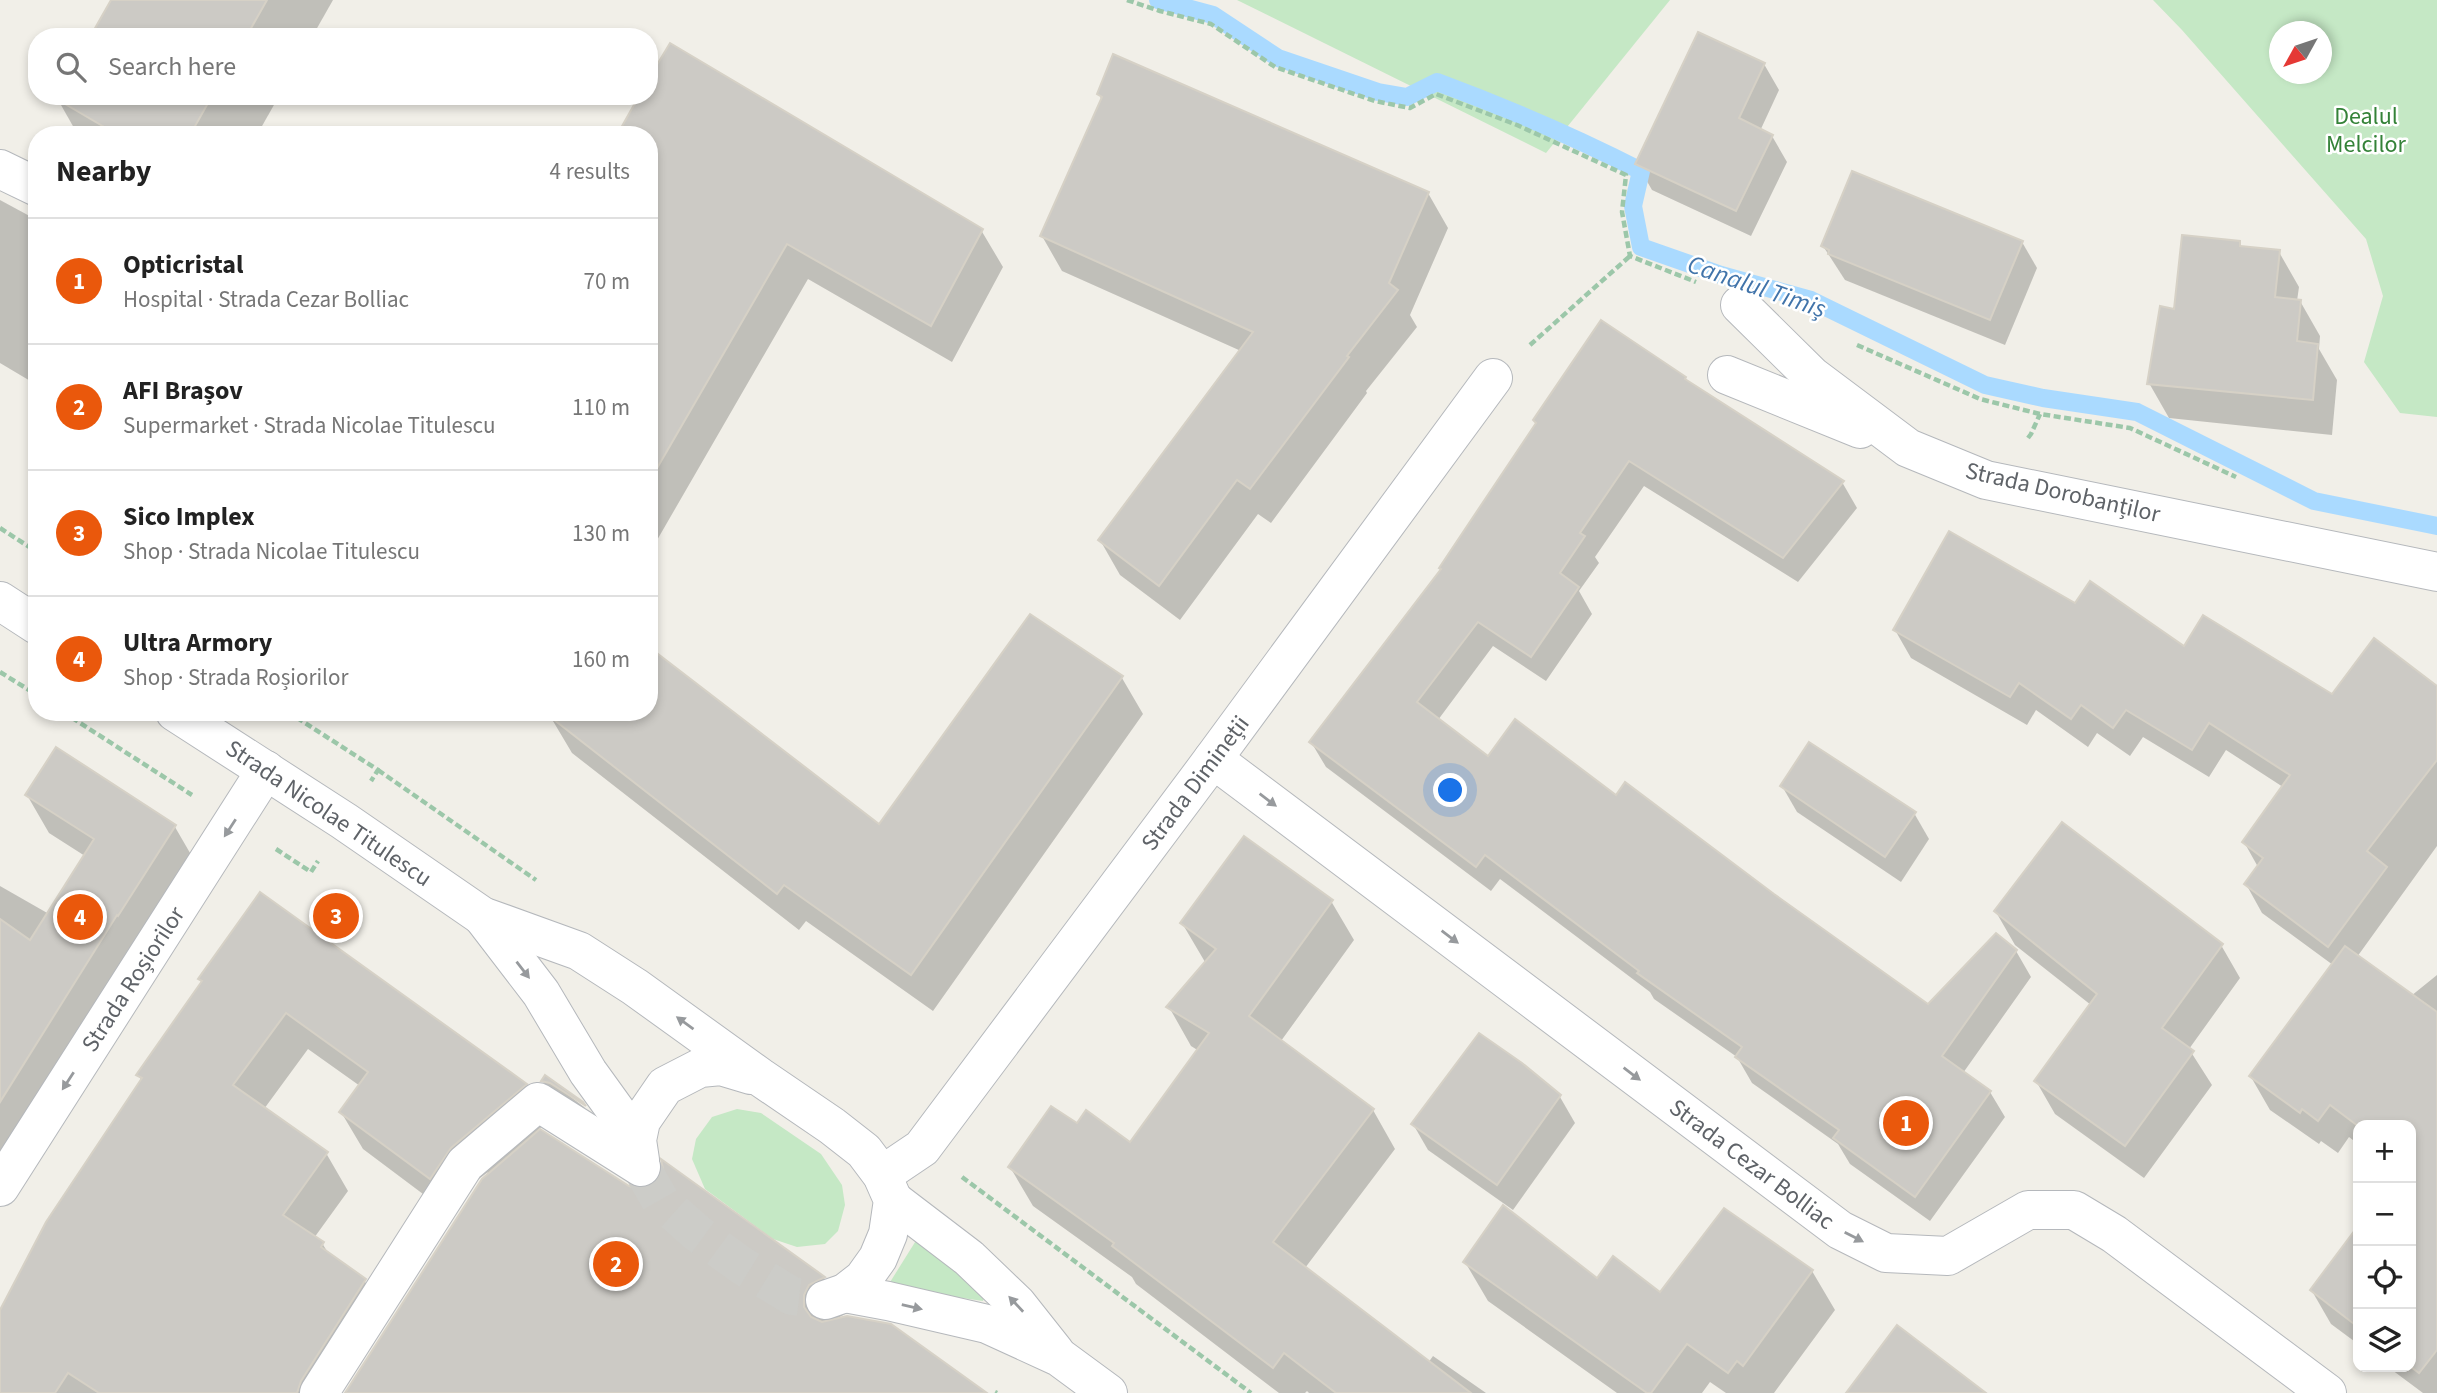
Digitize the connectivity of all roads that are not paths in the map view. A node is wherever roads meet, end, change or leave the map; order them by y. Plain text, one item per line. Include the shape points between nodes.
1 (0, 169) edge
2 (28, 183) edge
3 (1740, 305) dead end
4 (1727, 375) dead end
5 (1493, 378) road end
6 (1908, 448) junction
7 (2437, 572) edge
8 (0, 601) edge
9 (28, 619) edge
10 (189, 721) edge
11 (1213, 759) junction
12 (267, 770) junction
13 (482, 916) junction
14 (760, 1077) junction
15 (639, 1154) junction
16 (0, 1187) edge
17 (888, 1188) junction
18 (1059, 1357) junction
19 (319, 1393) edge
20 (1108, 1393) edge
21 (2327, 1393) edge

1 - 2 street
3 - 6 street, Strada Dorobanților via 1812,376
4 - 6 street
5 - 11 street, Strada Dimineții
6 - 7 street, Strada Dorobanților via 1986,480
8 - 9 street
10 - 12 street, Strada Nicolae Titulescu
11 - 17 street, Strada Dimineții
11 -> 21 street, Strada Cezar Bolliac via 1840,1230 1886,1253 1948,1256 2028,1210 2074,1210 2114,1234
12 - 13 street, Strada Nicolae Titulescu
12 -> 16 street, Strada Roșiorilor
14 -> 13 street, Strada Nicolae Titulescu via 579,951
13 -> 15 street, Strada Nicolae Titulescu via 541,993
14 - 15 street, Strada Nicolae Titulescu via 721,1066 700,1069 665,1086 641,1121
14 - 17 street, Strada Nicolae Titulescu via 864,1151
15 - 19 street via 538,1102 465,1164
18 -> 17 street, Strada Nicolae Titulescu via 1017,1304
17 -> 18 street, Strada Nicolae Titulescu via 888,1234 878,1258 863,1279 835,1296 888,1301 988,1324
18 - 20 street, Strada Nicolae Titulescu

